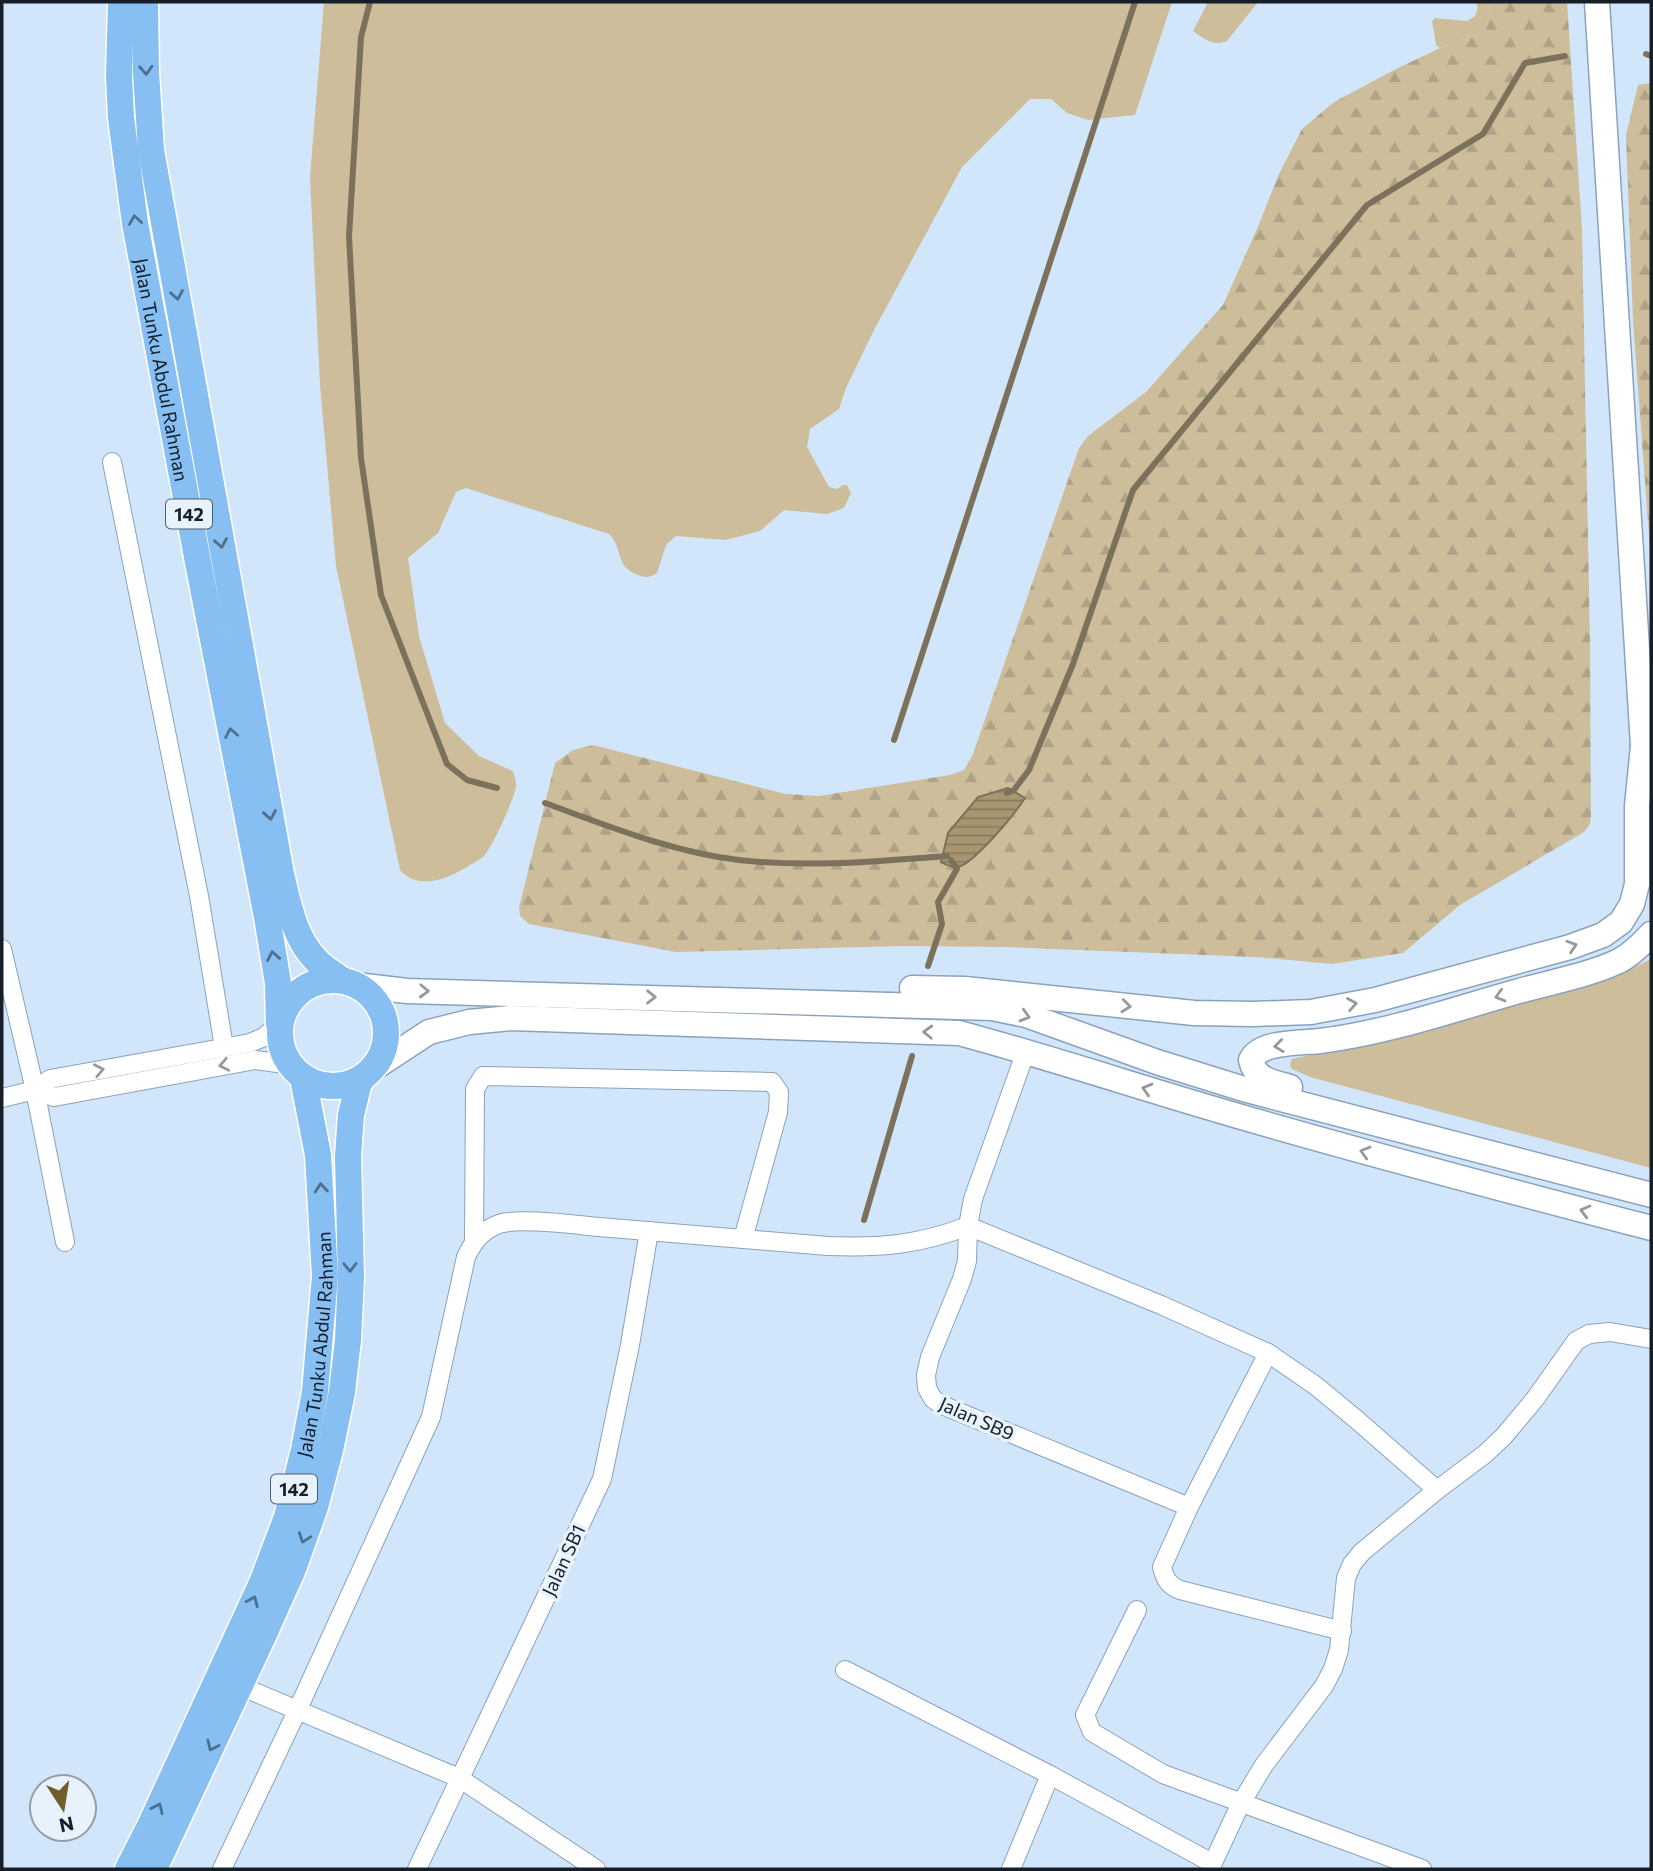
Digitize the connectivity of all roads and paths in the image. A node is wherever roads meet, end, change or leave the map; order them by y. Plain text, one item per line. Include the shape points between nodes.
1 (145, 2) edge
2 (1597, 2) edge
3 (117, 7) edge
4 (112, 462) dead end
5 (1643, 746) junction
6 (1651, 785) edge
7 (1651, 934) edge
8 (2, 949) edge
9 (349, 983) junction
10 (716, 998) junction
11 (279, 1024) junction
12 (224, 1047) junction
13 (1026, 1051) junction
14 (297, 1072) junction
15 (368, 1073) junction
16 (35, 1090) junction
17 (2, 1098) edge
18 (1651, 1195) edge
19 (968, 1226) junction
20 (1651, 1228) edge
21 (649, 1231) junction
22 (743, 1239) junction
23 (474, 1241) junction
24 (65, 1242) dead end
25 (1651, 1339) edge
26 (1268, 1353) junction
27 (1437, 1490) junction
28 (1189, 1507) junction
29 (1137, 1610) dead end
30 (1342, 1631) junction
31 (845, 1670) dead end
32 (240, 1686) junction
33 (298, 1709) junction
34 (1050, 1775) junction
35 (459, 1778) junction
36 (1241, 1803) junction
37 (1211, 1866) edge
38 (128, 1869) edge
39 (154, 1869) edge
40 (222, 1869) edge
41 (417, 1869) edge
42 (596, 1869) edge
43 (1011, 1869) edge
44 (1422, 1869) edge

1 -> 9 main road, Jalan Tunku Abdul Rahman / 142 via 151,150 281,874 303,943 316,961
2 - 5 main road
11 -> 3 main road, Jalan Tunku Abdul Rahman / 142 via 278,983 267,917 135,223 121,118
4 - 12 street via 199,896
5 - 6 main road
10 -> 5 main road via 842,987 965,989 1194,1013 1253,1014 1311,1012 1437,985 1570,947 1603,935 1621,922 1637,884
7 -> 18 main road via 1618,961 1584,973 1391,1027 1262,1049 1251,1060 1256,1074 1278,1084 1526,1152
8 - 16 street
9 -> 10 main road via 421,991
9 - 11 main road via 325,980 302,989 285,1008
9 - 15 main road, 142 via 370,994 386,1022 382,1054
10 -> 18 main road via 992,1008 1026,1015 1247,1090
11 - 12 street via 250,1044
11 - 14 main road, 142 via 283,1054
16 -> 12 street via 50,1079
13 -> 15 main road via 959,1033 511,1018 429,1032
13 - 19 street via 980,1176
20 -> 13 main road via 1253,1121
14 - 15 main road via 317,1085 332,1087 347,1085
14 -> 16 street via 255,1060 54,1097
38 -> 14 main road, Jalan Tunku Abdul Rahman / 142 via 262,1583 287,1517 304,1450 315,1392 325,1276 318,1155
15 -> 32 main road, Jalan Tunku Abdul Rahman / 142 via 359,1082 351,1115 348,1340 330,1450 293,1569
16 - 17 street
16 - 24 street
19 - 22 street via 907,1244 870,1248
19 - 26 street
19 - 28 street, Jalan SB9 via 962,1279 926,1375 933,1399
21 - 22 street
21 - 23 street via 512,1221 497,1224
21 - 35 street, Jalan SB1 via 602,1479
22 - 23 street via 778,1112 779,1092 772,1082 483,1076 475,1089
23 - 33 street via 466,1257 431,1417
25 - 27 street via 1610,1332 1576,1341 1504,1436
26 - 27 street via 1326,1394
26 - 28 street
27 - 30 street via 1352,1564 1346,1578
28 - 30 street via 1162,1567 1172,1586
29 - 36 street via 1085,1715 1091,1732 1163,1774
30 - 36 street via 1324,1686
31 - 34 street
32 - 33 street
32 -> 39 main road, Jalan Tunku Abdul Rahman / 142
33 - 35 street
33 - 40 street
34 - 37 street
34 - 43 street
35 - 41 street, Jalan SB1
35 - 42 street
36 - 37 street
36 - 44 street

